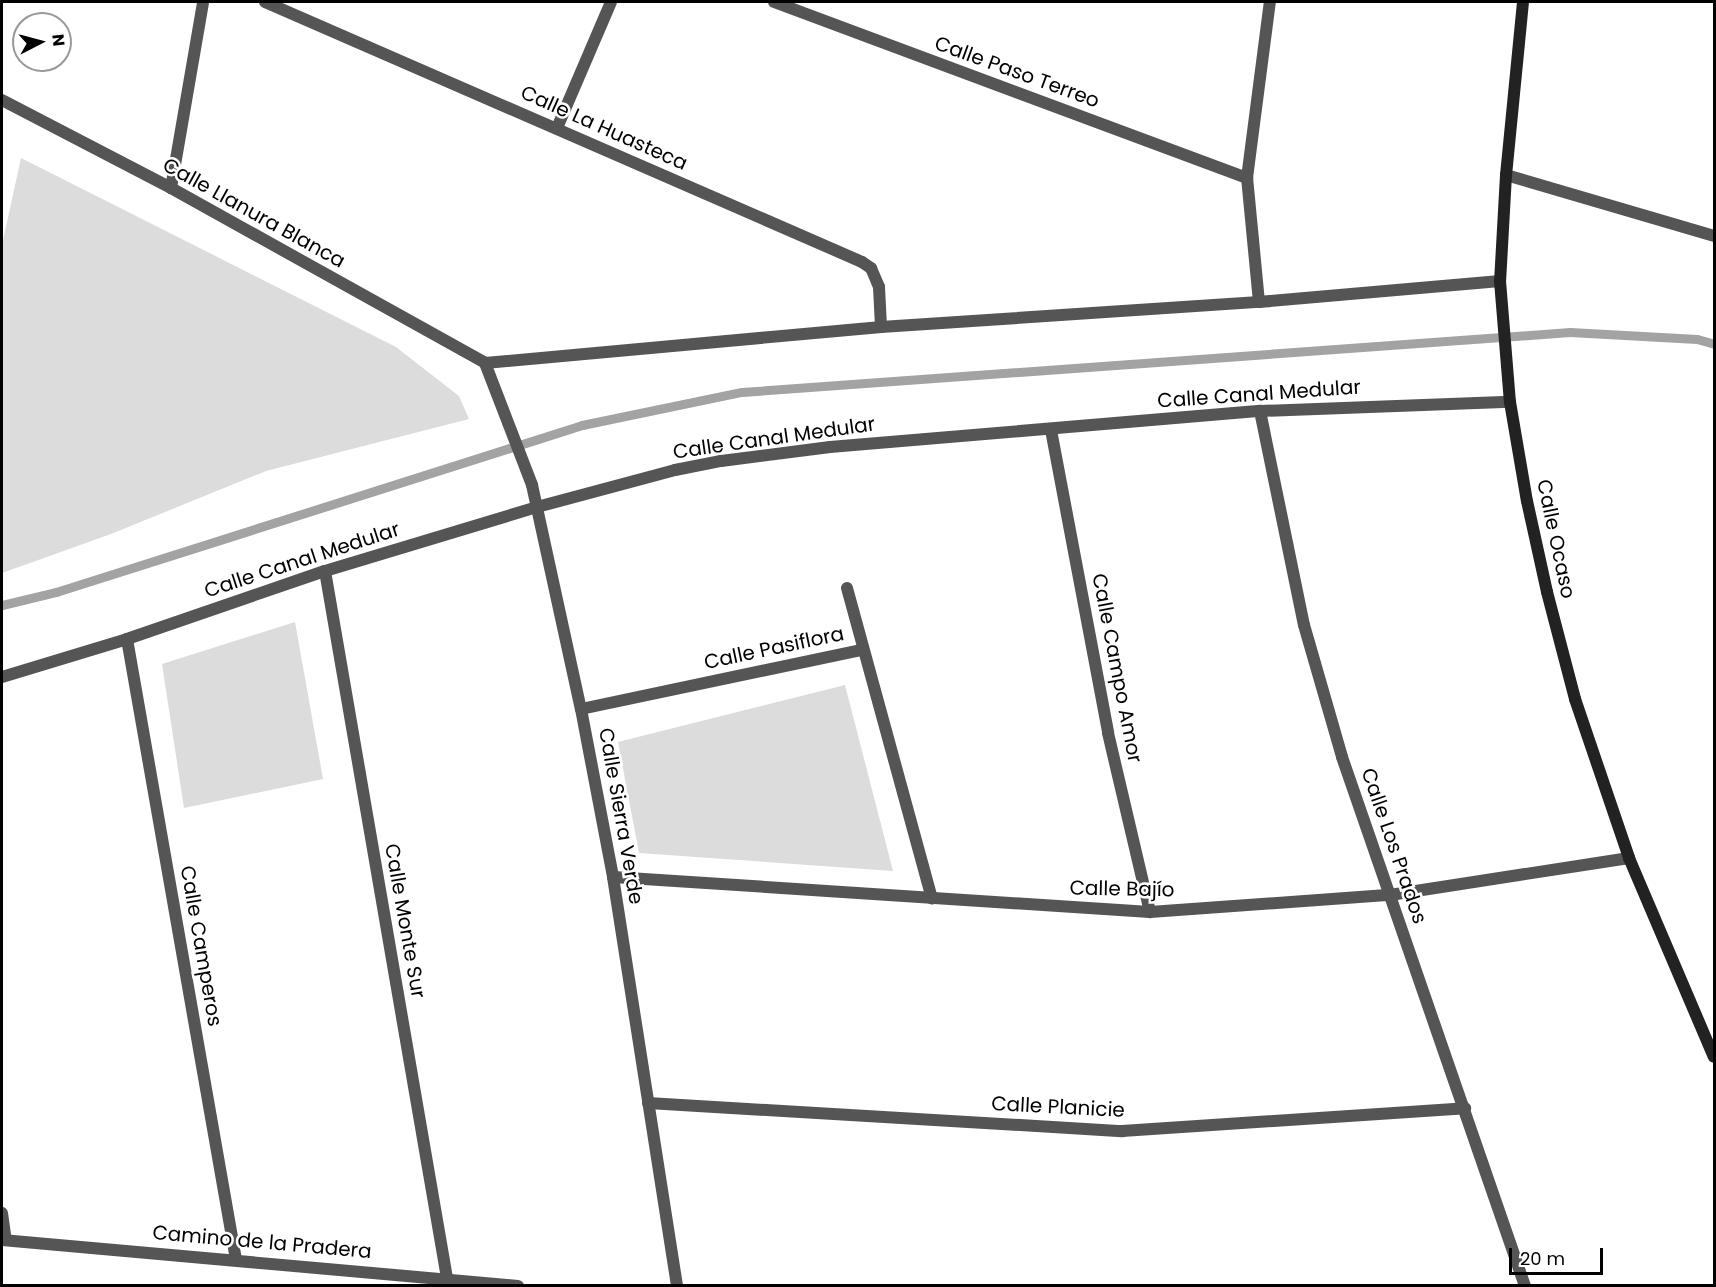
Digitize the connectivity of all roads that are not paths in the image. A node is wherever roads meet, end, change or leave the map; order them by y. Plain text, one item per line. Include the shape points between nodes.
1 (203, 2) edge
2 (265, 2) edge
3 (611, 2) edge
4 (777, 2) edge
5 (1270, 2) edge
6 (1523, 2) edge
7 (2, 100) edge
8 (557, 128) junction
9 (1506, 175) junction
10 (1247, 178) junction
11 (171, 188) junction
12 (1714, 236) edge
13 (1500, 281) junction
14 (1259, 302) junction
15 (881, 327) junction
16 (485, 363) junction
17 (1510, 402) junction
18 (1260, 411) junction
19 (1052, 430) junction
20 (537, 507) junction
21 (325, 571) junction
22 (847, 588) dead end
23 (127, 639) junction
24 (862, 650) junction
25 (2, 677) edge
26 (581, 709) junction
27 (1629, 858) junction
28 (613, 877) junction
29 (1390, 895) junction
30 (932, 899) junction
31 (1150, 912) junction
32 (1714, 1057) edge
33 (648, 1103) junction
34 (1466, 1108) junction
35 (2, 1214) edge
36 (4, 1240) edge
37 (236, 1260) junction
38 (447, 1278) junction
39 (518, 1286) edge
40 (677, 1286) edge
41 (1525, 1286) edge

1 - 11 street
2 - 8 street, Calle La Huasteca
3 - 8 street
4 - 10 street, Calle Paso Terreo
5 - 10 street
6 - 9 street, Calle Ocaso
7 - 11 street, Calle Llanura Blanca
8 - 15 street, Calle La Huasteca via 862,262 871,268 879,287
9 - 12 street
9 - 13 street, Calle Ocaso
10 - 14 street
11 - 16 street, Calle Llanura Blanca
13 - 14 street
13 - 17 street, Calle Ocaso
14 - 15 street
15 - 16 street
16 - 20 street, Calle Sierra Verde
17 - 18 street, Calle Canal Medular
17 - 27 street, Calle Ocaso via 1547,592 1572,689
18 - 19 street, Calle Canal Medular
18 - 29 street, Calle Los Prados via 1304,625 1342,757
19 - 20 street, Calle Canal Medular via 830,447 721,461
19 - 31 street, Calle Campo Amor via 1108,734
20 - 21 street, Calle Canal Medular
20 - 26 street, Calle Sierra Verde
21 - 23 street, Calle Canal Medular
21 - 38 street, Calle Monte Sur
22 - 24 street
23 - 25 street, Calle Canal Medular
23 - 37 street, Calle Camperos
24 - 26 street, Calle Pasiflora
24 - 30 street, Calle Pasiflora
26 - 28 street, Calle Sierra Verde
27 - 29 street, Calle Bajío
27 - 32 street, Calle Ocaso
28 - 30 street, Calle Bajío
28 - 33 street, Calle Sierra Verde
29 - 31 street, Calle Bajío
29 - 34 street, Calle Los Prados
30 - 31 street, Calle Bajío
33 - 34 street, Calle Planicie via 1122,1131
33 - 40 street, Calle Sierra Verde
34 - 41 street, Calle Los Prados
35 - 36 street
36 - 37 street, Camino de la Pradera
37 - 38 street, Camino de la Pradera
38 - 39 street, Camino de la Pradera

